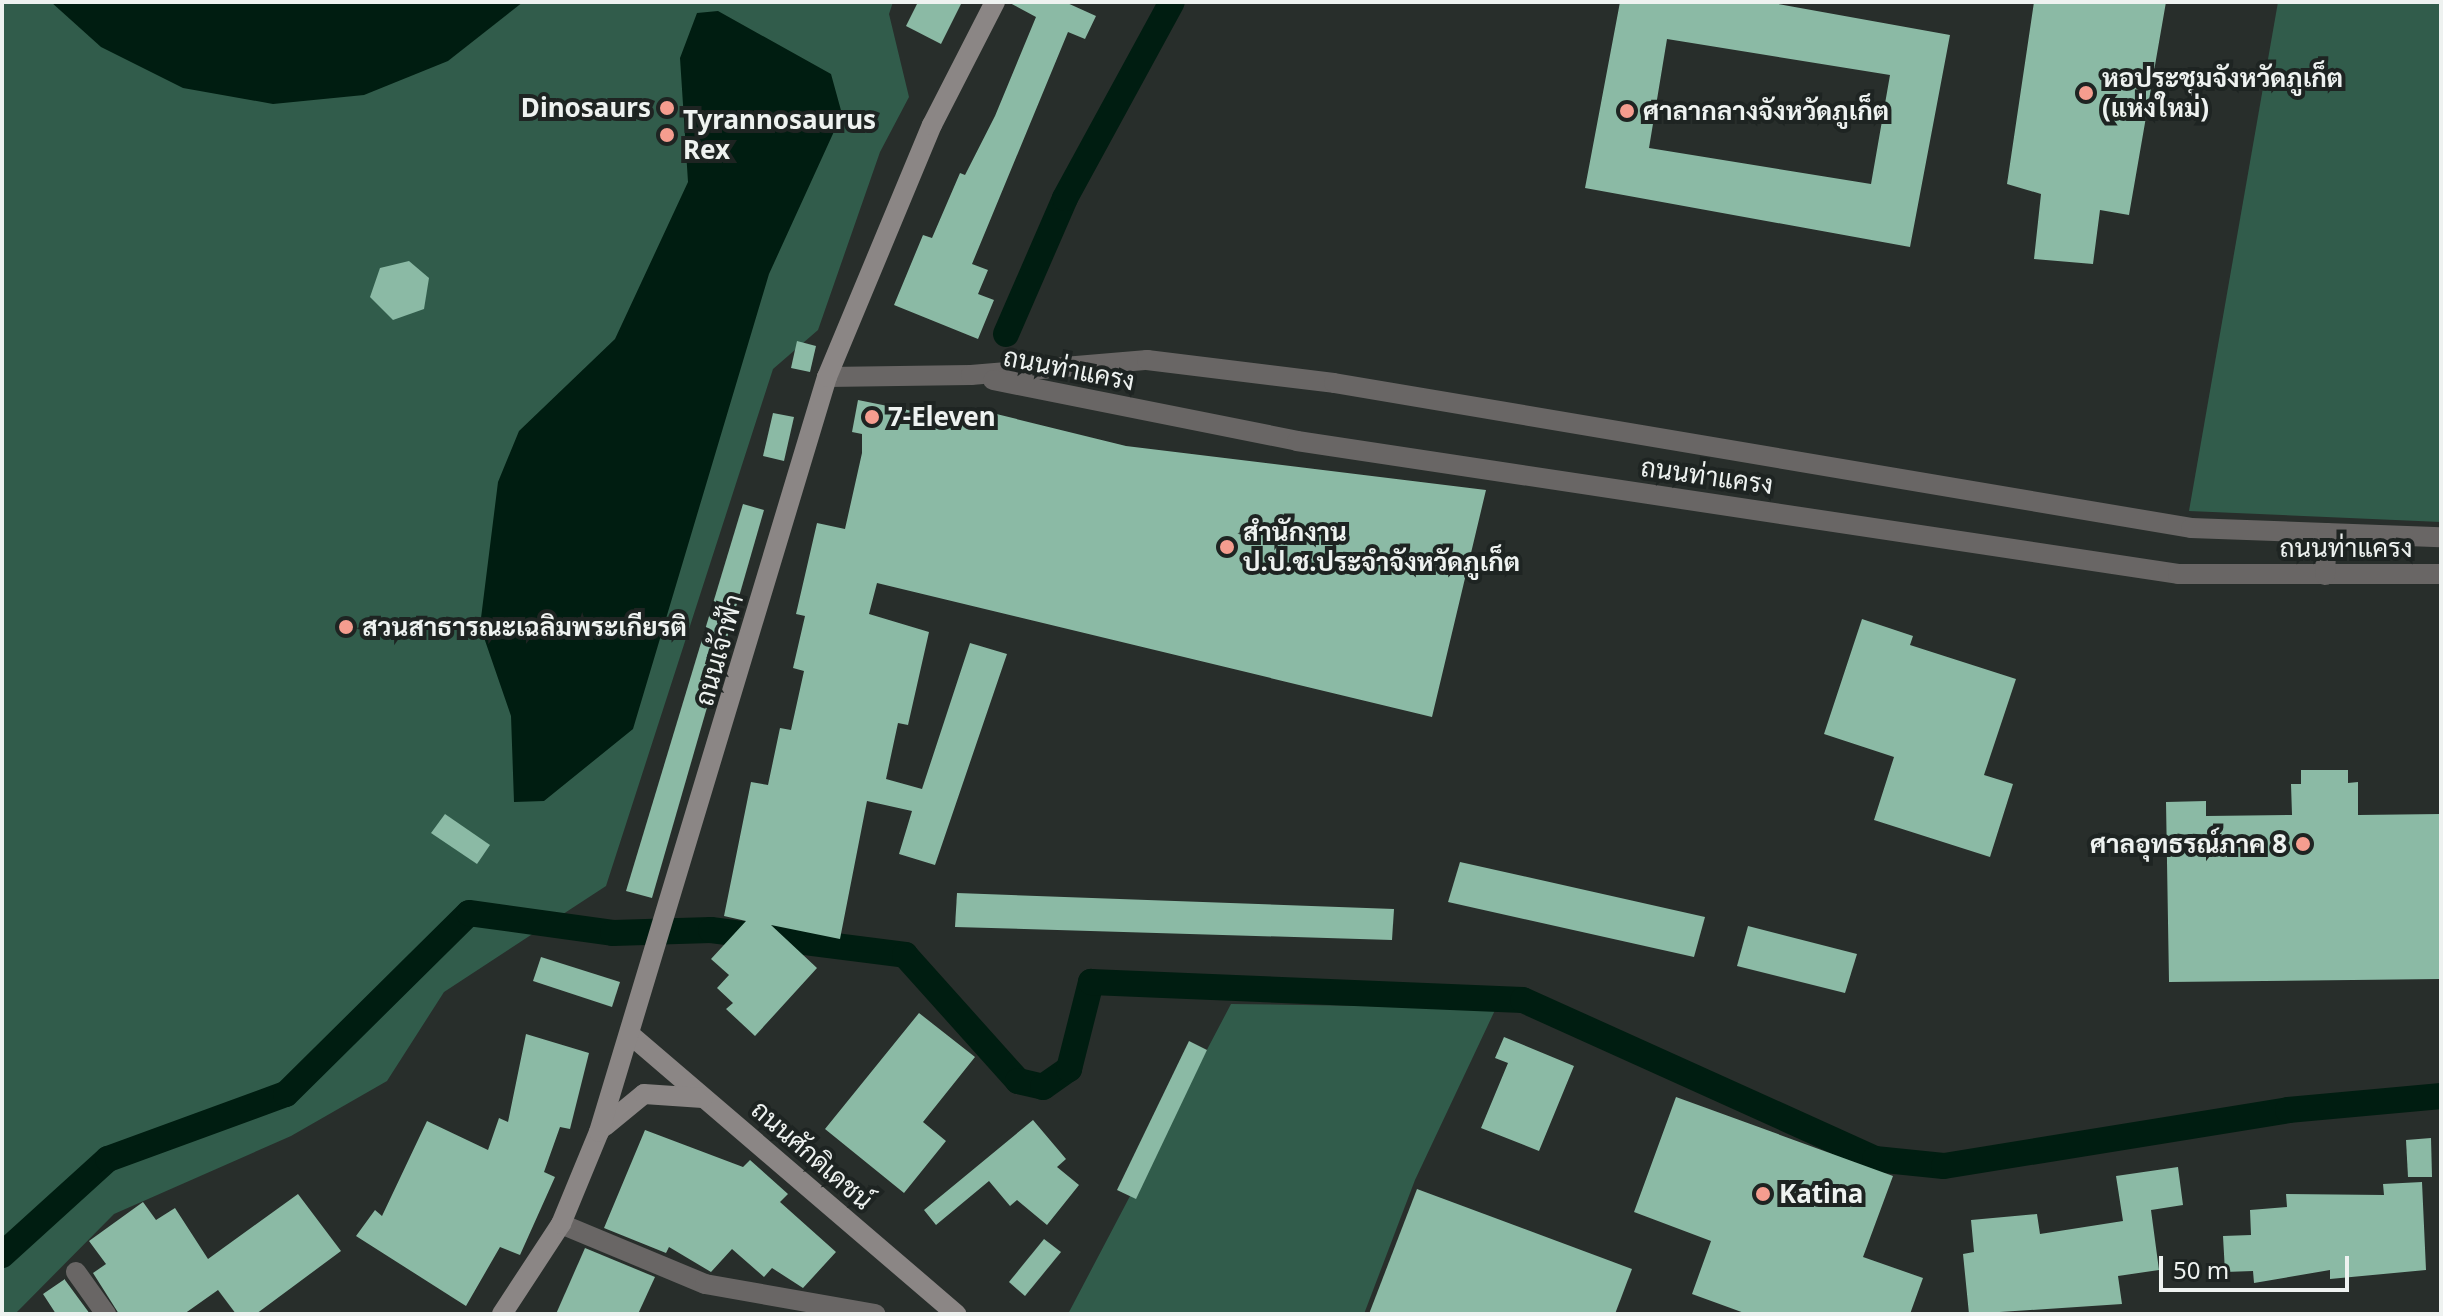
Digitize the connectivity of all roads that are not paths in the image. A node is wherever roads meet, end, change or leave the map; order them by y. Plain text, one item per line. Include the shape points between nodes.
1 (995, 2) edge
2 (971, 375) junction
3 (827, 377) junction
4 (2327, 533) junction
5 (2441, 537) edge
6 (2441, 574) edge
7 (2325, 575) junction
8 (633, 1037) junction
9 (705, 1099) junction
10 (599, 1132) junction
11 (561, 1224) junction
12 (76, 1272) dead end
13 (947, 1311) edge
14 (106, 1314) edge
15 (502, 1314) edge
16 (875, 1314) edge

1 - 3 main road, ถนนเจ้าฟ้า via 932,125
2 - 3 street, ถนนท่าแครง
2 - 4 street, ถนนท่าแครง via 1147,360 1334,383 2191,528
2 - 7 street, ถนนท่าแครง via 1297,441 2178,574
3 - 8 main road, ถนนเจ้าฟ้า
4 - 5 street, ถนนท่าแครง
4 - 7 street
6 - 7 street, ถนนท่าแครง
8 - 9 main road, ถนนศักดิเดชน์
8 - 10 main road, ถนนเจ้าฟ้า
9 - 10 main road via 644,1094
9 - 13 main road, ถนนศักดิเดชน์
10 - 11 main road, ถนนเจ้าฟ้า
11 - 15 main road, ถนนเจ้าฟ้า
11 - 16 street via 705,1284
12 - 14 street

